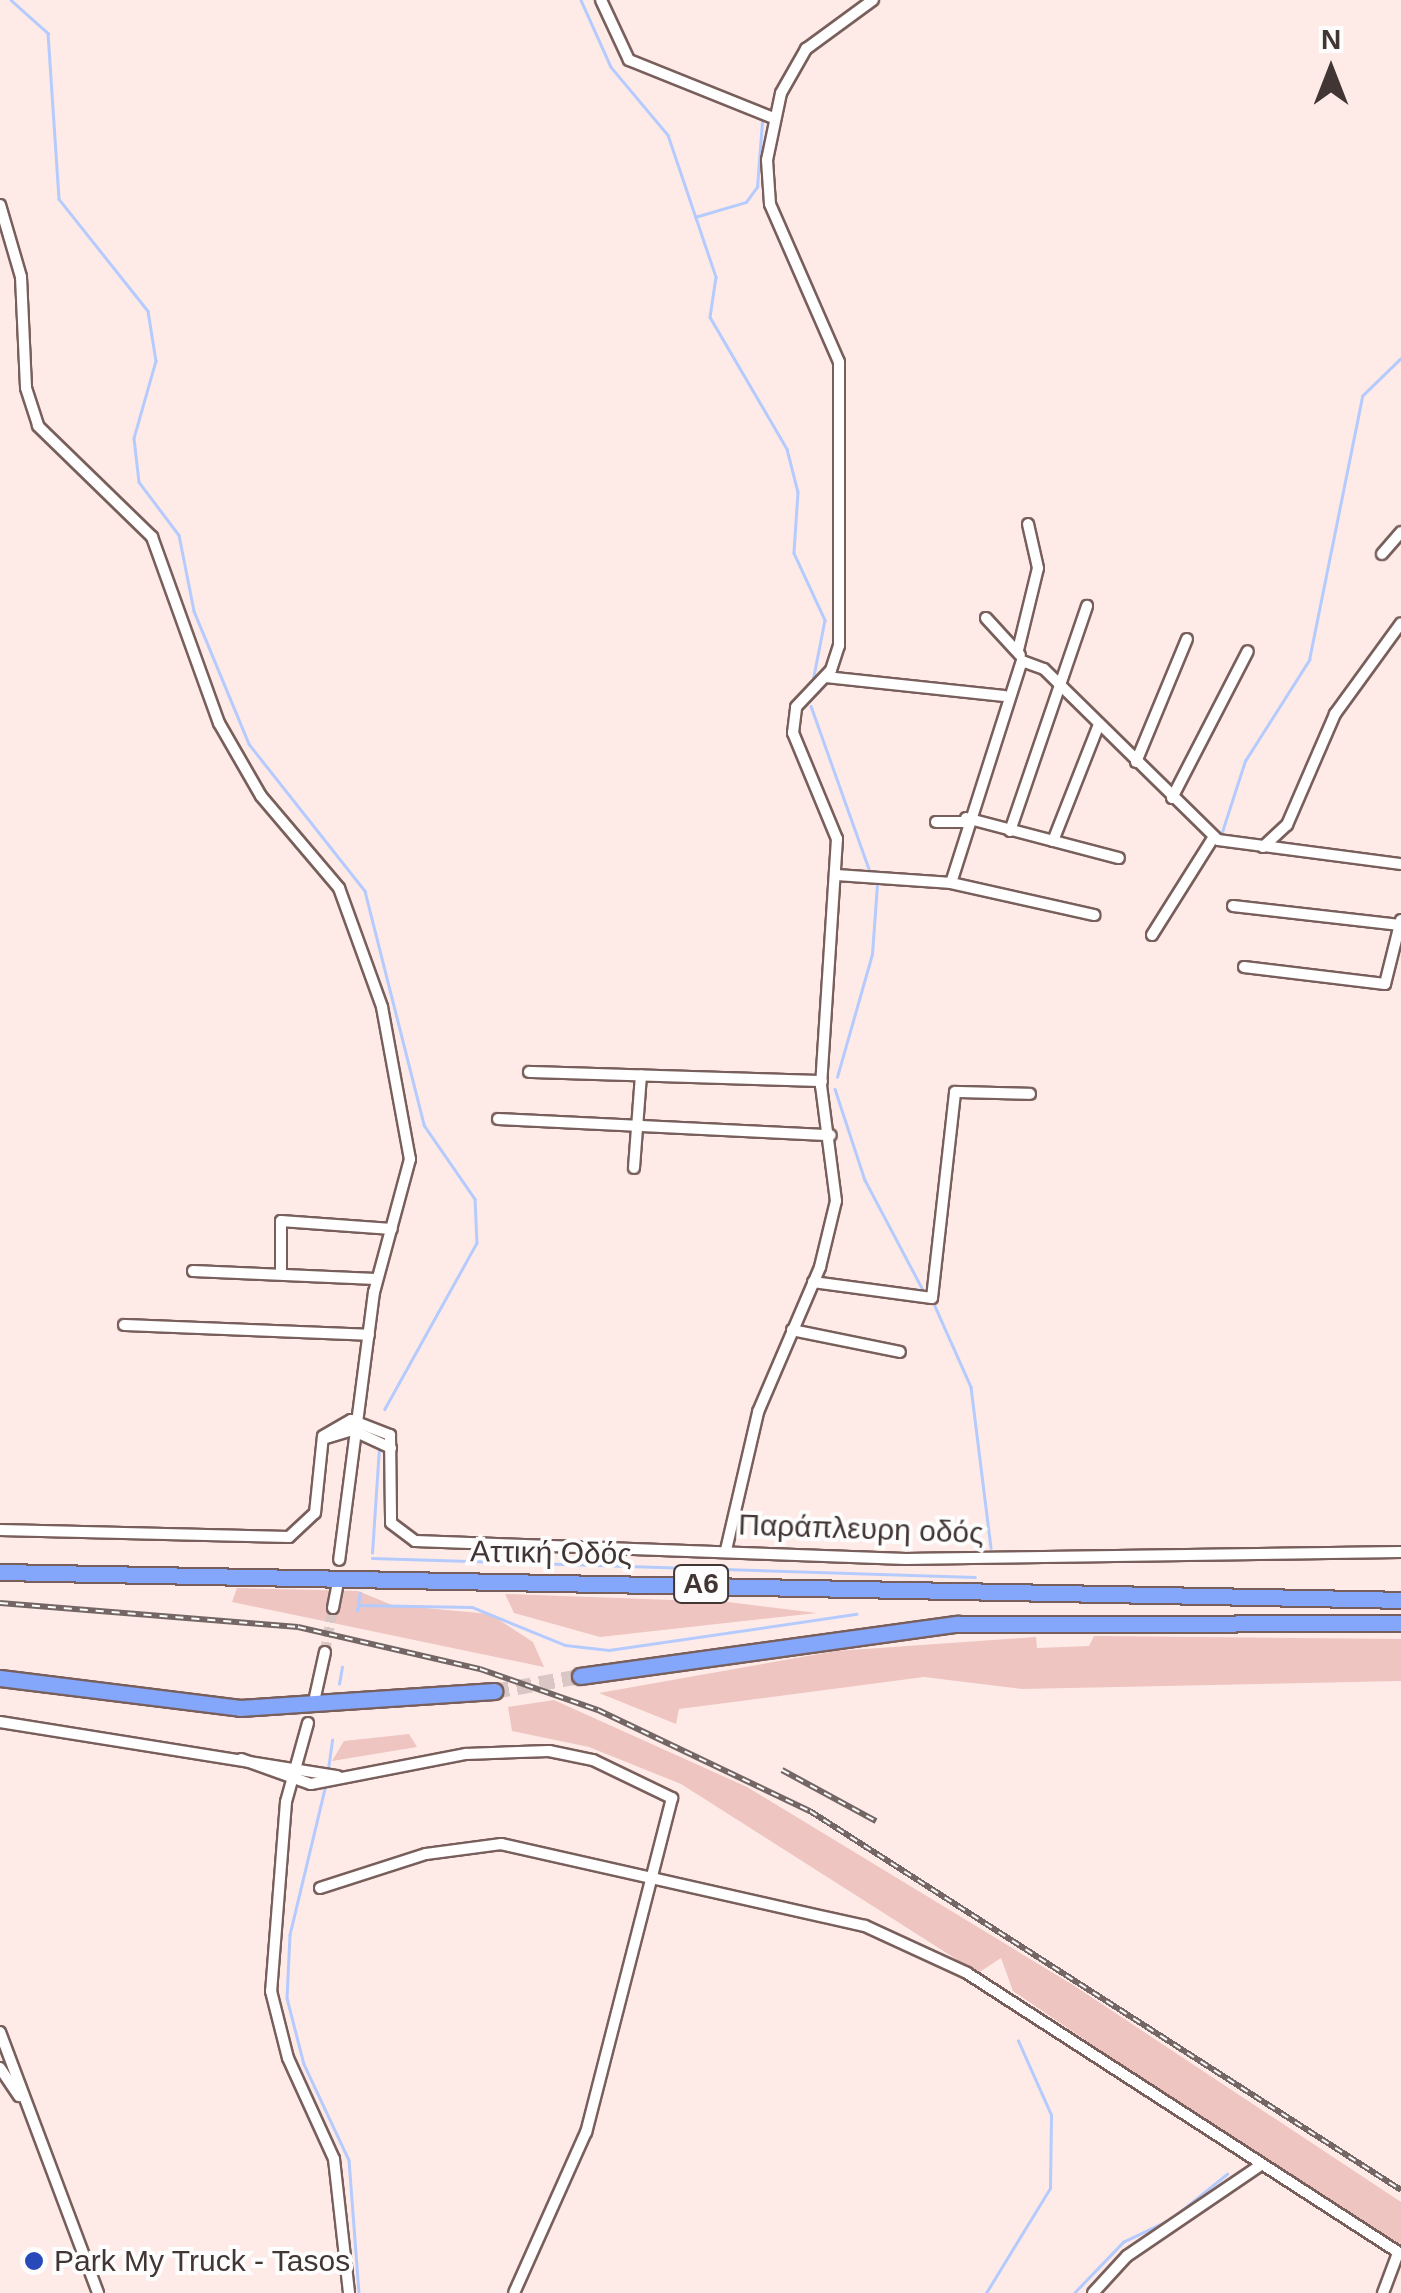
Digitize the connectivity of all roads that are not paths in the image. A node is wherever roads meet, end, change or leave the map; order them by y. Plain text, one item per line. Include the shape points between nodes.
1 (602, 0) edge
2 (874, 0) edge
3 (773, 118) junction
4 (0, 206) edge
5 (1028, 524) dead end
6 (1401, 532) edge
7 (1382, 554) dead end
8 (1086, 606) dead end
9 (986, 618) dead end
10 (1401, 623) edge
11 (1187, 639) dead end
12 (1248, 651) dead end
13 (1020, 656) junction
14 (826, 677) junction
15 (1060, 684) junction
16 (1004, 696) junction
17 (1099, 724) junction
18 (1136, 762) junction
19 (1172, 798) junction
20 (965, 820) junction
21 (936, 822) dead end
22 (1010, 831) junction
23 (1212, 838) junction
24 (1053, 841) junction
25 (1263, 847) junction
26 (1119, 858) dead end
27 (1401, 864) edge
28 (838, 875) junction
29 (952, 882) junction
30 (1233, 906) dead end
31 (1094, 915) dead end
32 (1400, 922) edge
33 (1152, 935) dead end
34 (1244, 967) dead end
35 (529, 1072) dead end
36 (641, 1075) junction
37 (822, 1080) junction
38 (1030, 1094) dead end
39 (498, 1119) dead end
40 (638, 1129) junction
41 (831, 1136) junction
42 (634, 1168) dead end
43 (392, 1230) junction
44 (193, 1271) dead end
45 (282, 1273) junction
46 (376, 1279) junction
47 (813, 1282) junction
48 (124, 1325) dead end
49 (792, 1330) junction
50 (369, 1336) junction
51 (900, 1352) dead end
52 (357, 1425) junction
53 (0, 1530) edge
54 (726, 1550) junction
55 (1401, 1552) edge
56 (339, 1560) dead end
57 (0, 1572) edge
58 (337, 1586) dead end
59 (1401, 1600) edge
60 (332, 1608) tunnel mouth
61 (1401, 1623) edge
62 (325, 1652) tunnel mouth
63 (580, 1676) tunnel mouth
64 (0, 1678) edge
65 (494, 1691) tunnel mouth
66 (315, 1697) dead end
67 (0, 1722) edge
68 (308, 1723) dead end
69 (241, 1759) junction
70 (295, 1770) junction
71 (339, 1776) junction
72 (291, 1782) junction
73 (650, 1872) junction
74 (320, 1888) dead end
75 (0, 2032) edge
76 (0, 2068) edge
77 (26, 2106) junction
78 (1261, 2165) junction
79 (1400, 2253) edge
80 (98, 2293) edge
81 (348, 2293) edge
82 (514, 2293) edge
83 (1092, 2293) edge
84 (1384, 2293) edge

1 - 3 street via 629,60
2 - 3 street via 806,49
3 - 14 street via 770,204 839,362 840,630
4 - 43 street via 18,260 26,388 38,426 143,524 239,762 347,903 376,982 409,1144
5 - 13 street via 1038,568
6 - 7 street
8 - 15 street
9 - 13 street
10 - 25 street via 1334,714 1287,825
11 - 18 street
12 - 19 street
13 - 15 street
13 - 16 street
14 - 16 street
14 - 28 street via 796,707 793,733 837,839
15 - 17 street
15 - 22 street
16 - 20 street
17 - 18 street
17 - 24 street
18 - 19 street
19 - 23 street
20 - 21 street
20 - 22 street
20 - 29 street
22 - 24 street
23 - 25 street
23 - 33 street
24 - 26 street
25 - 27 street
28 - 29 street
28 - 37 street
29 - 31 street
30 - 32 street
32 - 34 street via 1385,984
35 - 36 street
36 - 37 street
36 - 40 street
37 - 41 street
38 - 47 street via 955,1092 932,1298
39 - 40 street
40 - 41 street
40 - 42 street
41 - 47 street via 834,1222
43 - 45 street via 282,1221
43 - 46 street
44 - 45 street
45 - 46 street
46 - 50 street
47 - 49 street
48 - 50 street
49 - 51 street
49 - 54 street via 752,1433
50 - 52 street
52 - 53 street via 329,1427 320,1447 315,1513 290,1537
52 - 54 street, Παράπλευρη οδός via 384,1428 395,1458 391,1522 414,1541
52 - 56 street
54 - 55 street, Παράπλευρη οδός via 983,1559
57 - 59 highway, Αττική Οδός / Α6
58 - 60 street
61 - 63 highway, Α6 via 958,1624
62 - 66 street
64 - 65 highway via 240,1708
67 - 69 street
68 - 70 street
69 - 70 street
69 - 72 street
70 - 71 street
70 - 72 street
71 - 72 street
71 - 73 street via 514,1749 593,1760 672,1798
72 - 81 street via 270,1991 288,2058 334,2160
73 - 74 street via 502,1844 426,1854
73 - 78 street via 904,1941
73 - 82 street via 586,2132
75 - 77 street
76 - 77 street
77 - 80 street
78 - 79 street
78 - 83 street via 1127,2256
79 - 84 street

